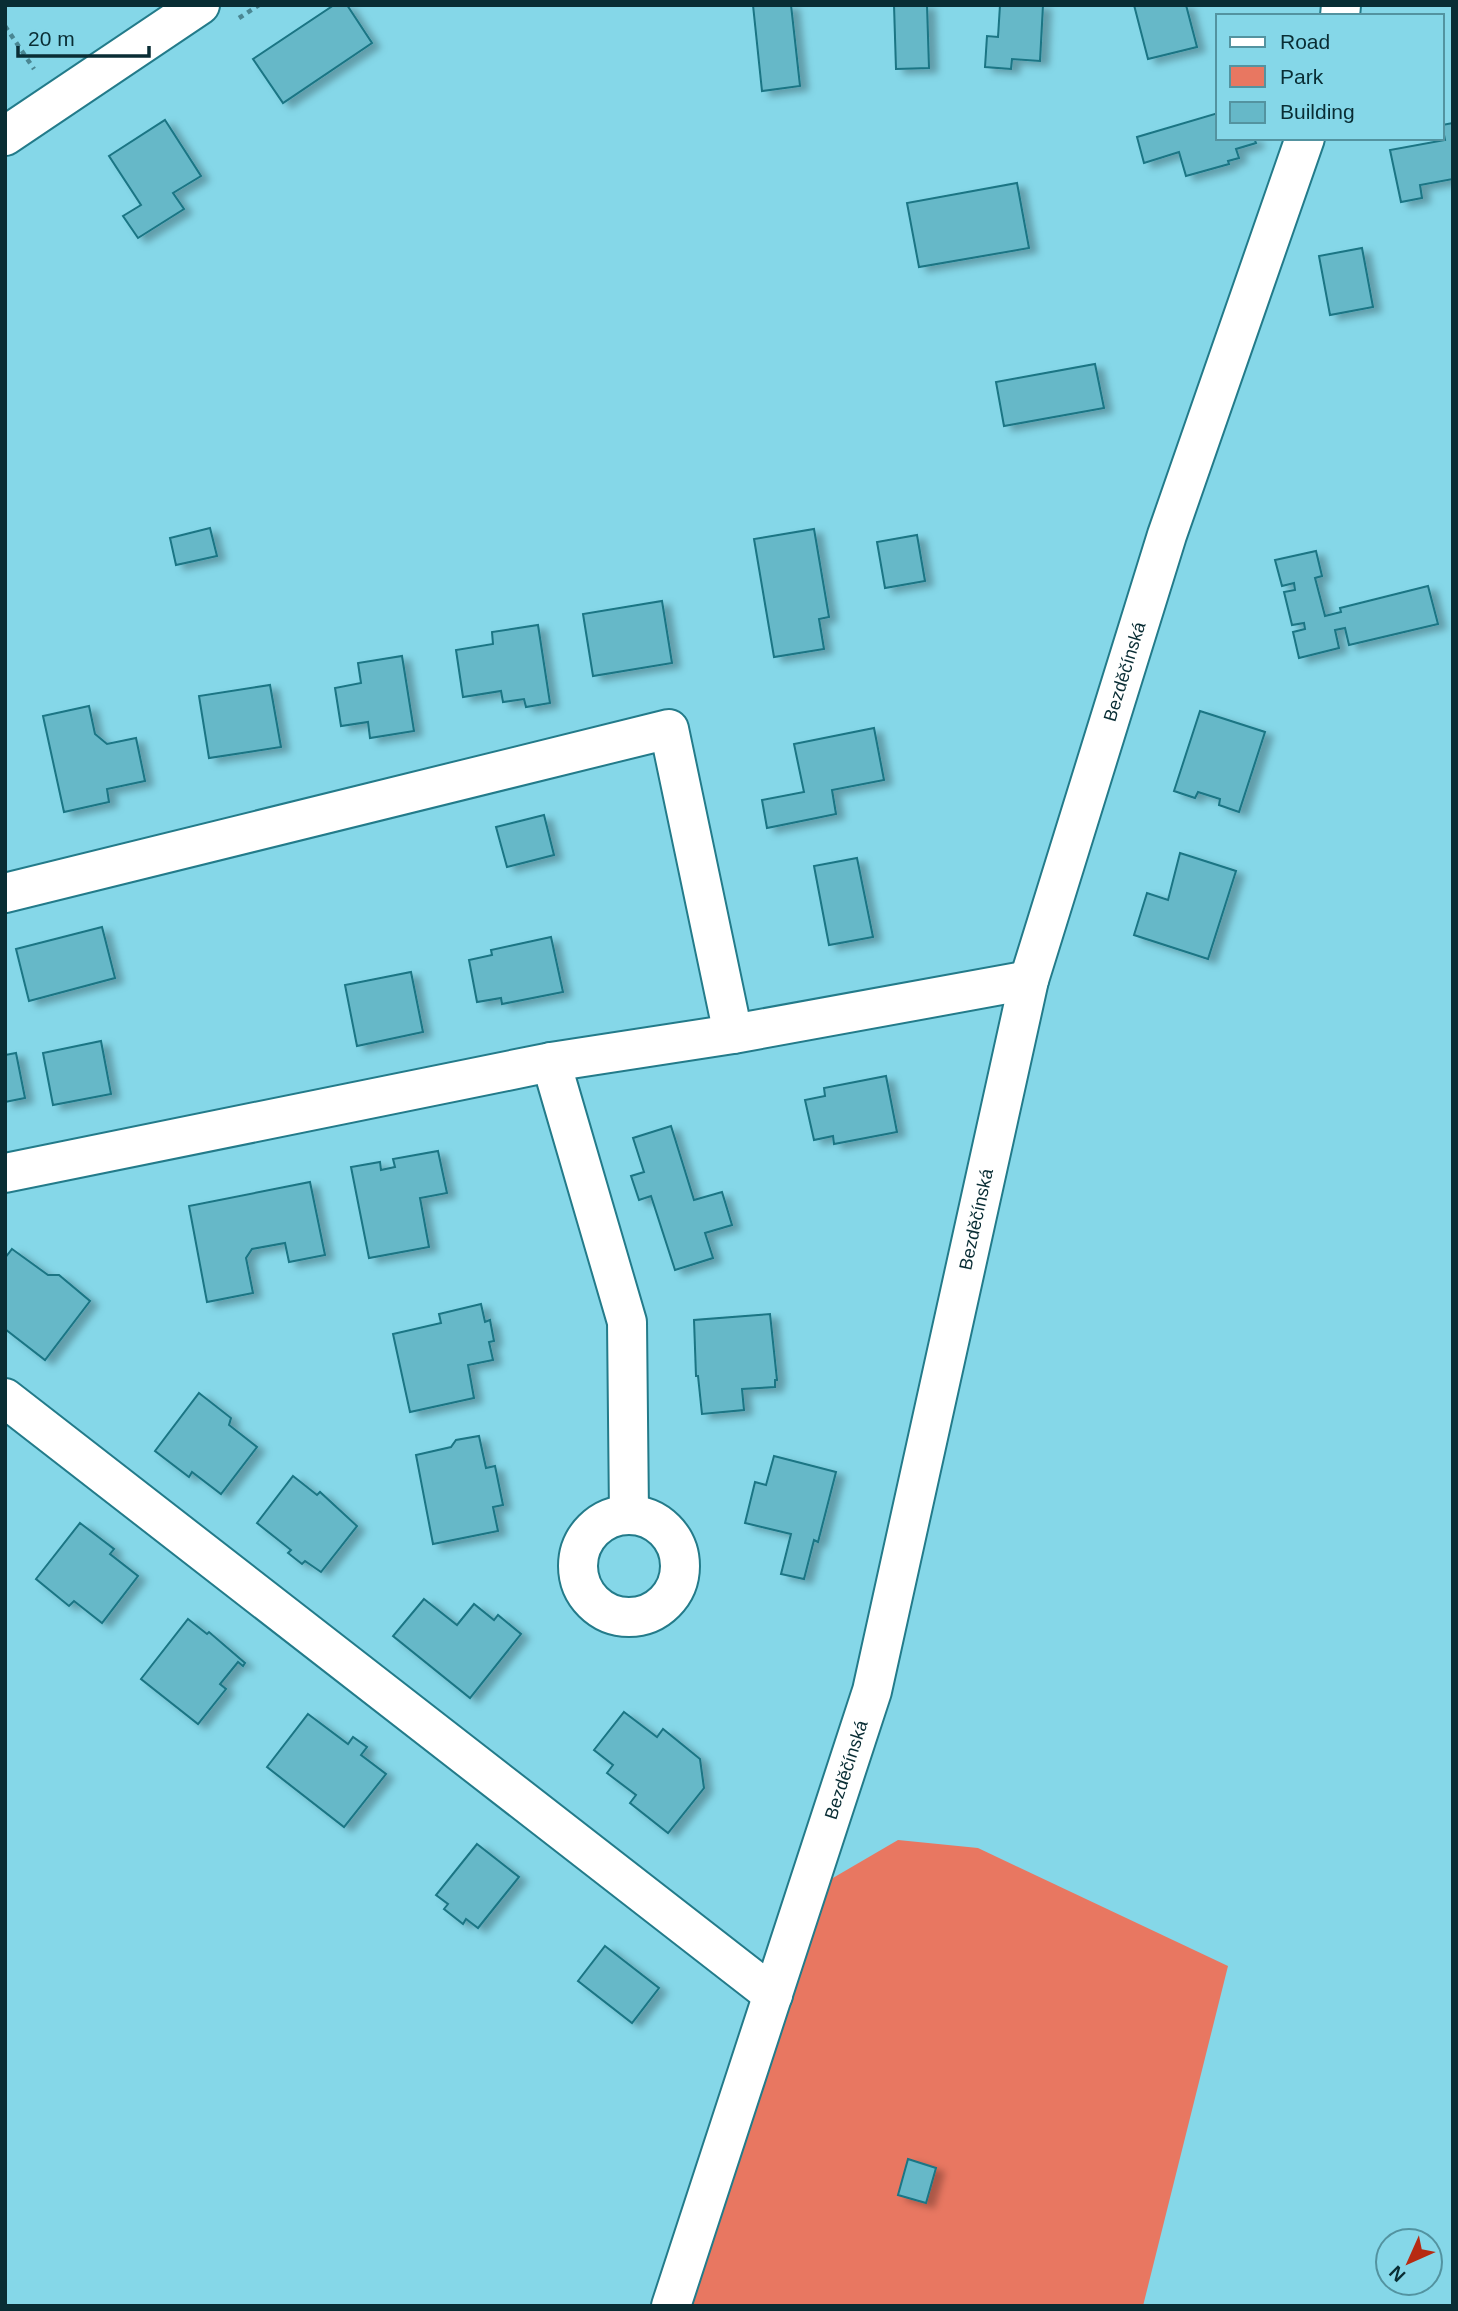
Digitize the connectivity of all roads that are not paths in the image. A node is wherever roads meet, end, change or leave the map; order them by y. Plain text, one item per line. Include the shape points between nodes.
1 (200, 5) edge
2 (5, 136) edge
3 (1304, 140) edge
4 (5, 894) edge
5 (1029, 980) junction
6 (733, 1034) junction
7 (551, 1062) junction
8 (5, 1173) edge
9 (5, 1398) edge
10 (629, 1514) dead end
11 (774, 1994) junction
12 (671, 2306) edge

1 - 2 street
3 - 5 street, Bezděčínská via 1167,535
4 - 6 street via 669,729
5 - 6 street
5 - 11 street, Bezděčínská via 872,1691
6 - 7 street
7 - 8 street
7 - 10 street via 626,1322
9 - 11 street
11 - 12 street, Bezděčínská

